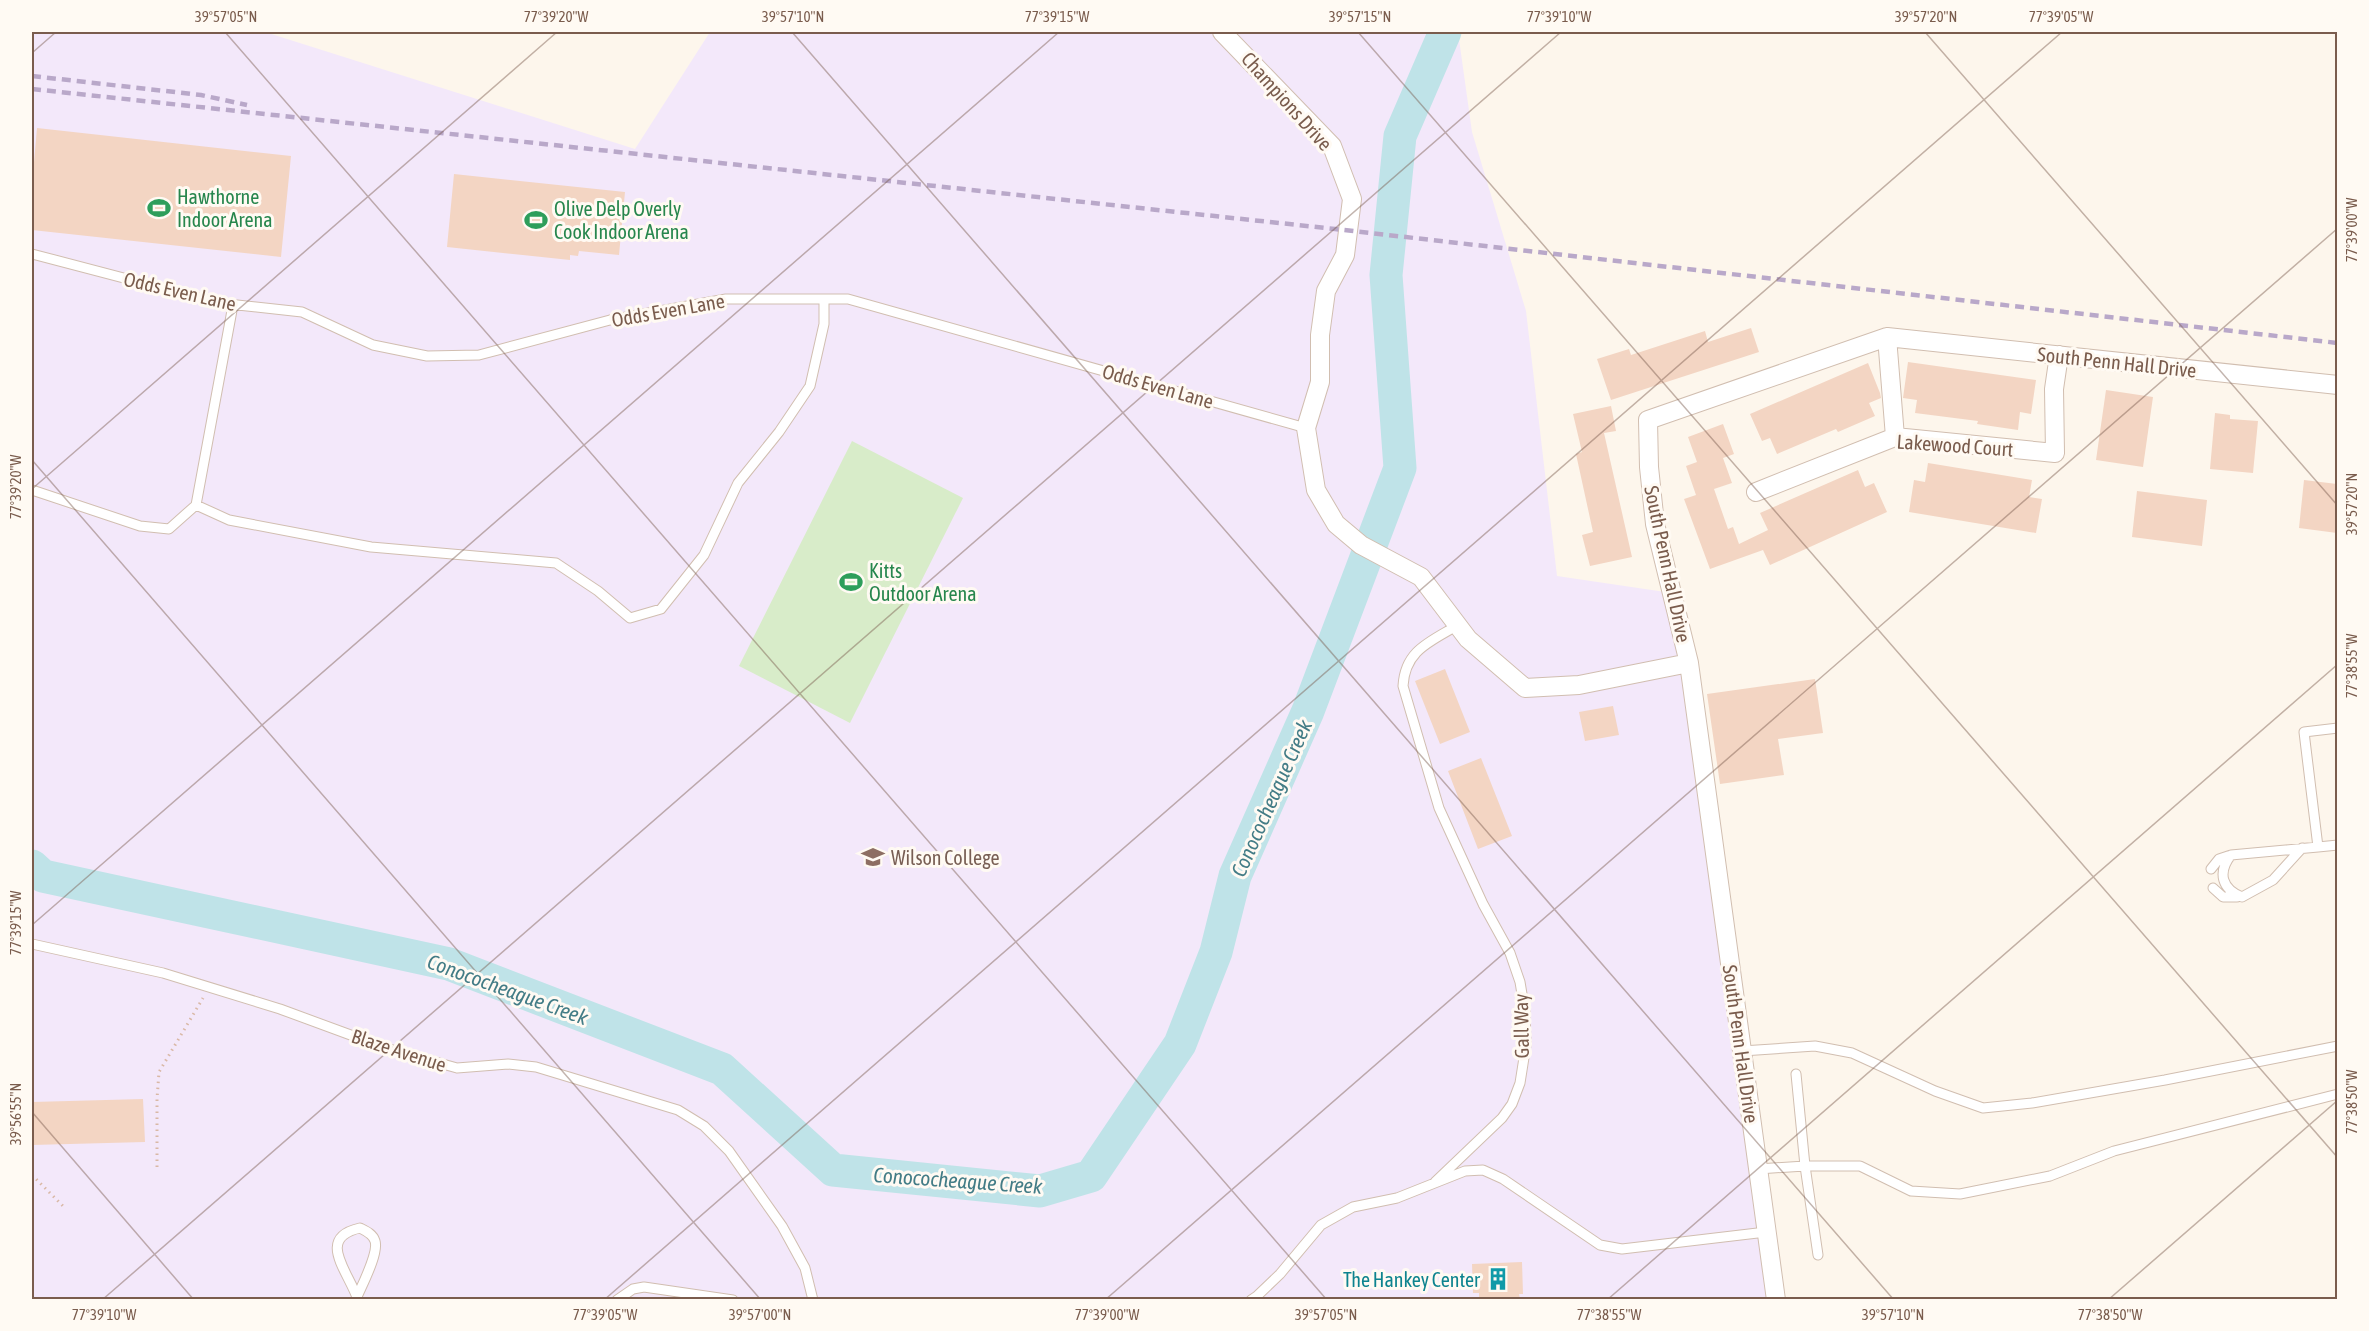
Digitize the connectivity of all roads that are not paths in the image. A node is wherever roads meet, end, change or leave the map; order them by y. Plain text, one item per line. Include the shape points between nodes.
1 (1222, 32) edge
2 (32, 254) edge
3 (824, 299) junction
4 (233, 305) junction
5 (1887, 337) junction
6 (2059, 355) junction
7 (2337, 385) edge
8 (1305, 428) junction
9 (1895, 437) junction
10 (32, 490) edge
11 (1756, 492) dead end
12 (196, 505) junction
13 (1458, 625) junction
14 (1689, 663) junction
15 (2337, 728) edge
16 (2337, 845) edge
17 (2318, 847) junction
18 (2302, 848) junction
19 (2231, 855) junction
20 (2211, 868) dead end
21 (2213, 888) dead end
22 (2242, 897) junction
23 (32, 944) edge
24 (2337, 1046) edge
25 (1742, 1051) junction
26 (1796, 1074) dead end
27 (2337, 1094) edge
28 (1805, 1166) junction
29 (1758, 1169) junction
30 (1435, 1182) junction
31 (1766, 1232) junction
32 (1818, 1255) dead end
33 (358, 1298) edge
34 (617, 1299) edge
35 (733, 1299) edge
36 (813, 1299) edge
37 (1251, 1299) edge
38 (1776, 1299) edge

1 - 8 street, Champions Drive via 1332,146 1352,199 1345,255 1326,291 1320,335 1320,381
2 - 4 lane, Odds Even Lane
3 - 4 lane, Odds Even Lane via 726,299 610,320 479,355 427,356 373,345 302,312
3 - 8 lane, Odds Even Lane via 848,299
3 - 12 lane via 824,324 810,386 738,483 704,555 661,609 630,618 556,563 371,547 229,520
4 - 12 lane
5 - 6 street, South Penn Hall Drive
5 - 9 street
5 - 14 street, South Penn Hall Drive via 1648,420 1655,524
6 - 7 street, South Penn Hall Drive
6 - 9 street, Lakewood Court via 2054,388 2055,453
8 - 13 street, Champions Drive via 1316,490 1336,524 1361,545 1421,577
9 - 11 street, Lakewood Court
10 - 12 lane via 140,526 169,530
13 - 14 street, Champions Drive via 1468,639 1525,688 1579,684
13 - 30 lane, Gall Way via 1422,646 1408,660 1402,686 1439,808 1520,982 1526,1045 1512,1104
14 - 25 street, South Penn Hall Drive
15 - 17 lane via 2304,732
16 - 17 lane
17 - 18 lane
18 - 19 lane
18 - 22 lane via 2273,880
19 - 20 lane via 2219,859
19 - 22 lane via 2223,874 2231,892
21 - 22 lane via 2223,897
23 - 36 lane, Blaze Avenue via 163,973 457,1068 508,1064 536,1067 678,1110 704,1126 734,1159 782,1226 805,1268
24 - 25 lane via 2143,1084 1983,1108 1852,1053 1815,1046
25 - 29 street, South Penn Hall Drive
26 - 28 lane
27 - 28 lane via 2114,1151 2050,1176 1960,1194 1911,1191 1860,1166
28 - 29 lane
28 - 32 lane
29 - 31 street, South Penn Hall Drive
30 - 31 lane via 1465,1171 1483,1170 1503,1179 1600,1245 1622,1250
30 - 37 lane, Gall Way via 1397,1198 1353,1207 1321,1225 1280,1274
31 - 38 street, South Penn Hall Drive
33 - 33 lane via 376,1242 360,1228 343,1234 336,1250
34 - 35 lane via 644,1287

